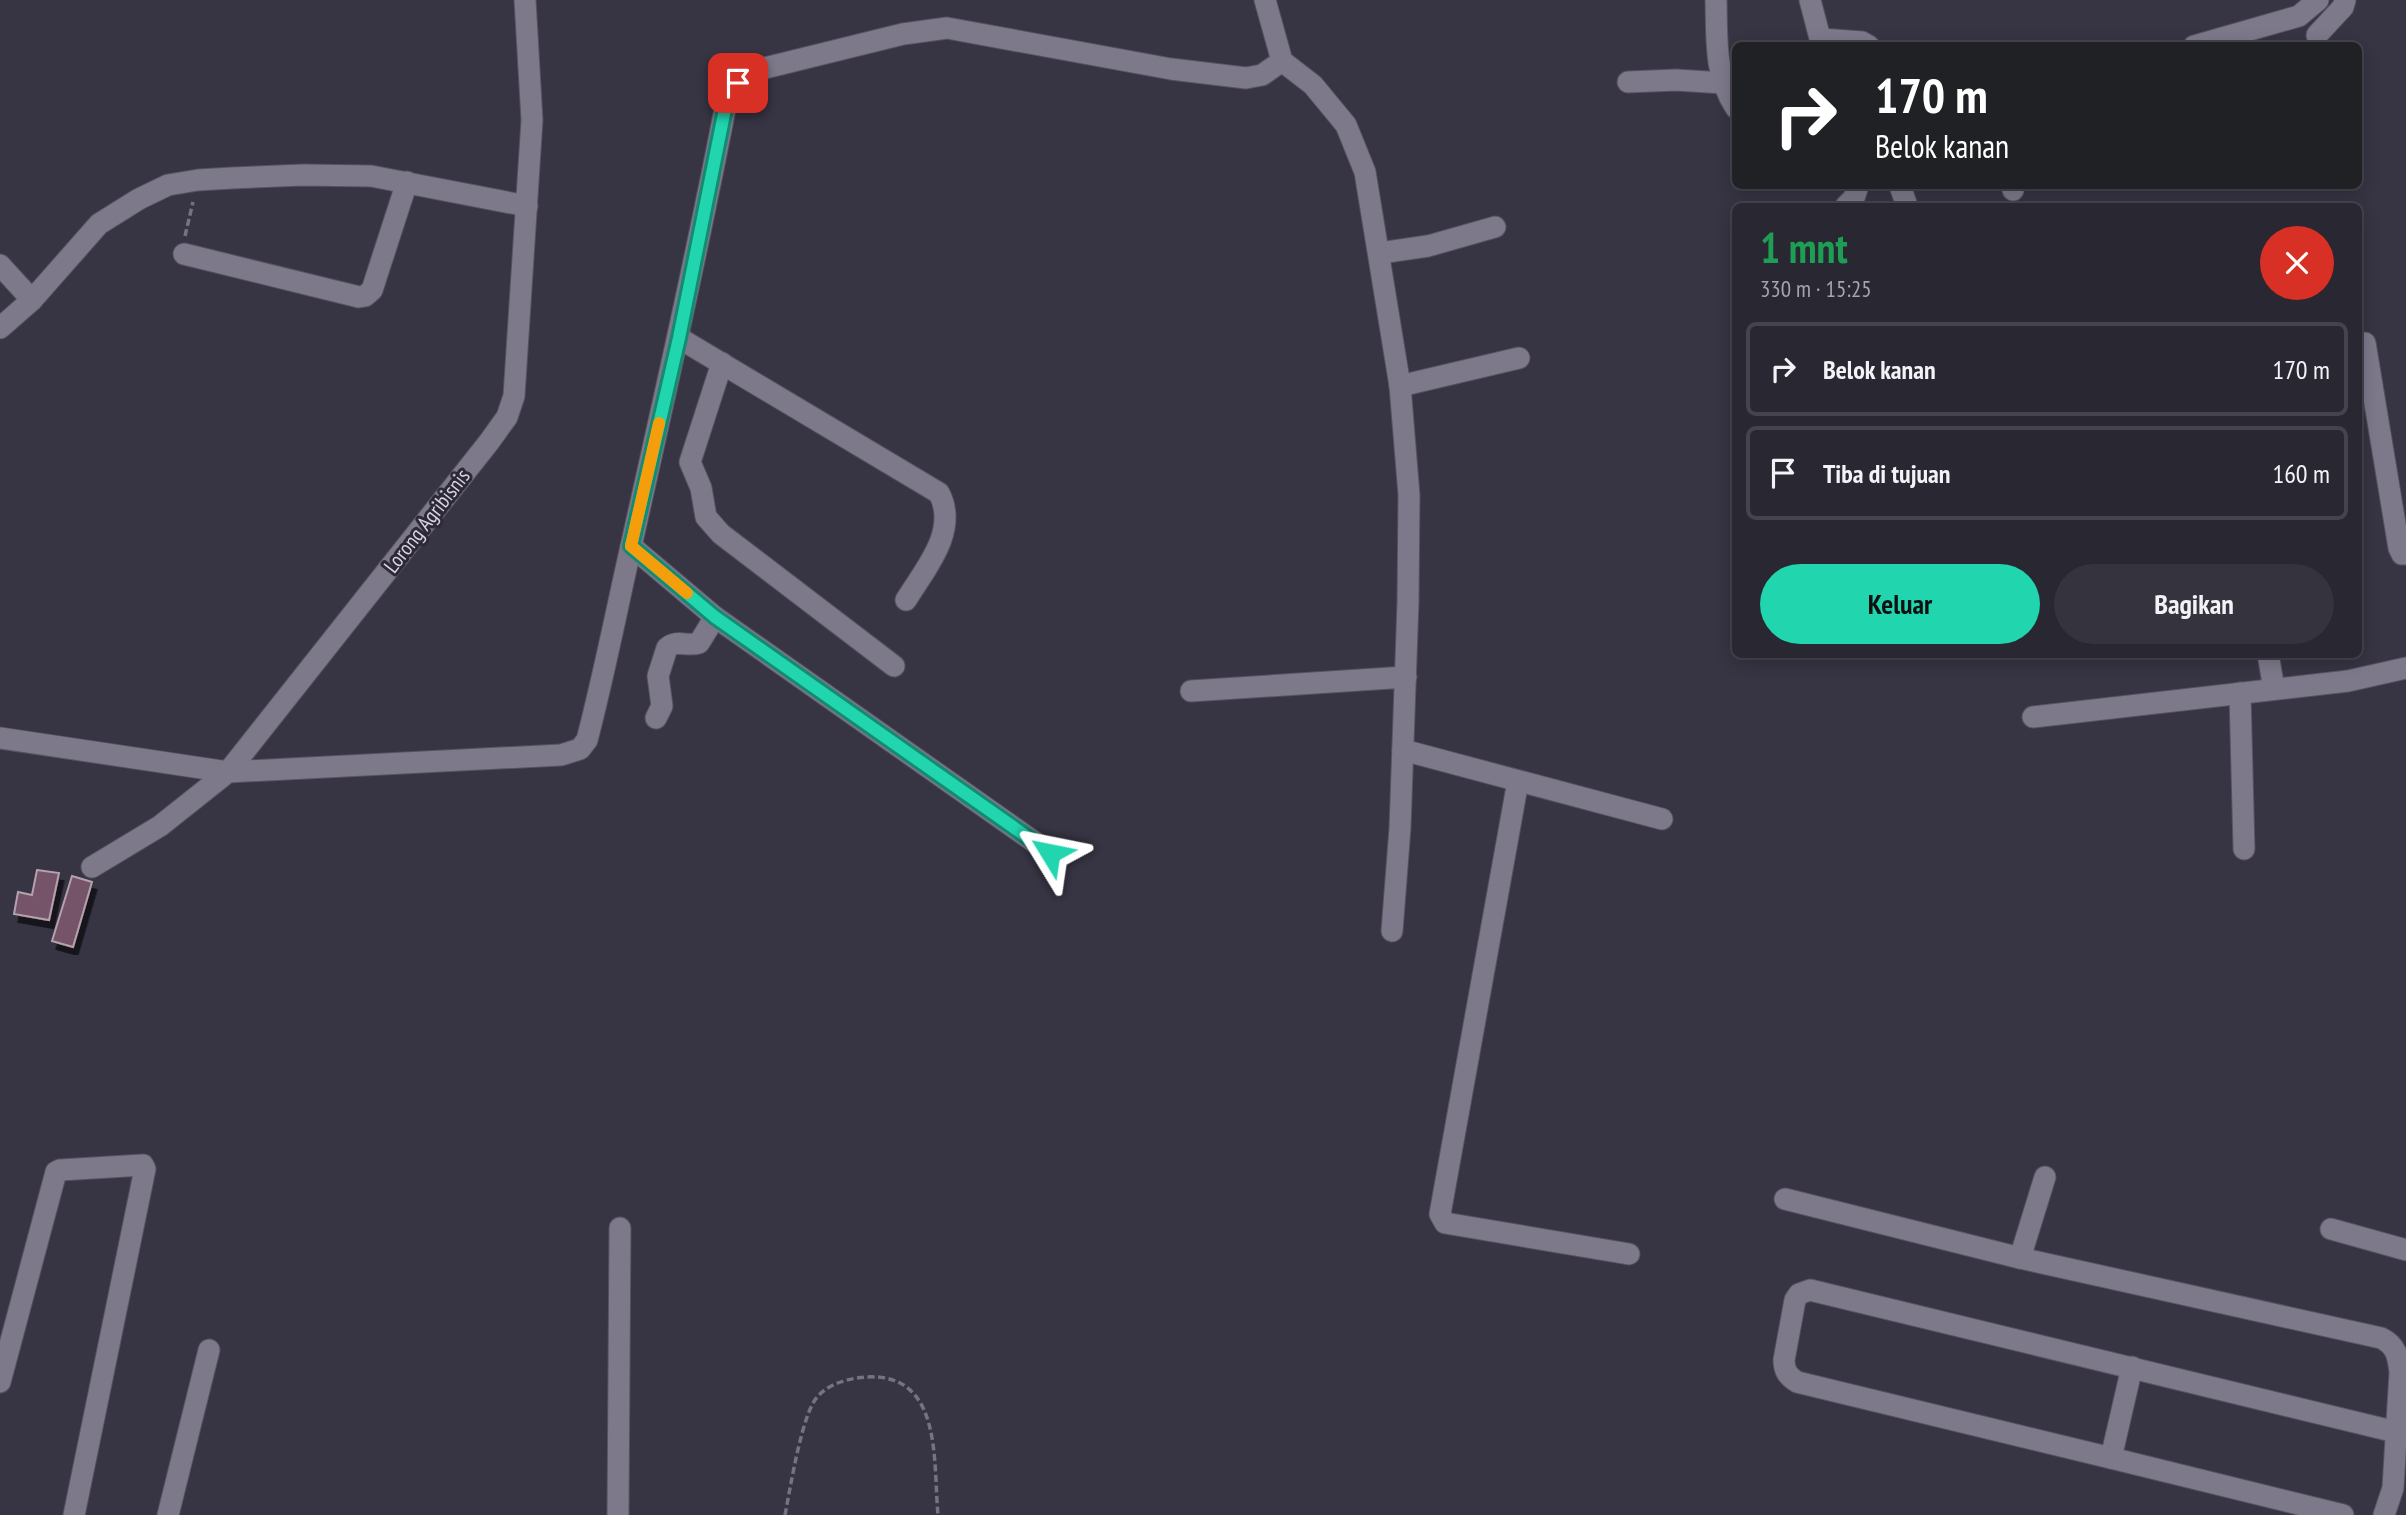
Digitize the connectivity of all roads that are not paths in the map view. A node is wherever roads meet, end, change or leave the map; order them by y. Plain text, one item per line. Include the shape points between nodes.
1 (525, 0) edge
2 (1265, 0) edge
3 (1716, 0) edge
4 (1810, 0) edge
5 (2318, 0) edge
6 (2345, 0) edge
7 (2316, 35) dead end
8 (1822, 42) edge
9 (2208, 42) edge
10 (1282, 61) junction
11 (1628, 82) dead end
12 (1724, 83) junction
13 (1732, 102) edge
14 (407, 182) junction
15 (527, 206) junction
16 (1495, 227) dead end
17 (1380, 253) junction
18 (184, 254) road end
19 (0, 265) edge
20 (32, 300) junction
21 (0, 328) edge
22 (679, 338) junction
23 (2365, 343) dead end
24 (1519, 358) dead end
25 (722, 363) junction
26 (1400, 386) junction
27 (631, 546) junction
28 (2406, 554) edge
29 (906, 600) dead end
30 (715, 617) junction
31 (2269, 658) edge
32 (894, 666) dead end
33 (2406, 668) edge
34 (1406, 677) junction
35 (2274, 689) junction
36 (1191, 691) dead end
37 (2240, 693) junction
38 (2033, 717) dead end
39 (656, 718) dead end
40 (0, 738) edge
41 (1403, 750) junction
42 (228, 772) junction
43 (1518, 781) junction
44 (1662, 819) dead end
45 (2244, 849) dead end
46 (1050, 853) dead end
47 (92, 867) dead end
48 (1392, 931) dead end
49 (2045, 1177) dead end
50 (1785, 1199) dead end
51 (620, 1228) dead end
52 (2331, 1229) dead end
53 (2406, 1250) edge
54 (1629, 1254) dead end
55 (2020, 1258) junction
56 (209, 1350) dead end
57 (2132, 1367) junction
58 (0, 1382) edge
59 (2396, 1432) junction
60 (2111, 1458) junction
61 (2400, 1489) edge
62 (74, 1515) edge
63 (168, 1515) edge
64 (618, 1515) edge
65 (2343, 1515) edge
66 (2384, 1515) edge

1 - 15 street, Lorong Agribisnis via 532,120
2 - 10 street
3 - 12 street via 1718,61
4 - 8 street
5 - 9 street via 2300,16
6 - 7 street
10 - 17 street via 1313,85 1346,125 1365,172
10 - 22 street via 1262,75 1246,78 947,28 903,33 765,68 738,83 727,99
11 - 12 street
12 - 13 street
14 - 15 street
14 - 18 street via 372,290 365,296
14 - 20 street via 371,176 303,175 168,185 99,224
15 - 42 street, Lorong Agribisnis via 514,396 506,417
16 - 17 street via 1428,246
17 - 26 street
19 - 20 street
20 - 21 street
22 - 25 street
22 - 27 street
23 - 28 street via 2399,548
24 - 26 street
25 - 29 street via 939,493 945,508 943,541
25 - 32 street via 690,462 706,517 721,534
26 - 34 street via 1409,495
27 - 30 street
27 - 42 street via 606,666 587,740 580,749 561,755
30 - 39 street via 699,643 667,648 658,676 662,706
30 - 46 street
31 - 35 street
33 - 35 street via 2348,681
34 - 36 street
34 - 41 street
35 - 37 street
37 - 38 street
37 - 45 street
40 - 42 street
41 - 43 street
41 - 48 street
42 - 47 street, Lorong Agribisnis via 160,826
43 - 44 street
43 - 54 street via 1440,1214 1445,1223
49 - 55 street
50 - 55 street
51 - 64 street
52 - 53 street
55 - 59 street via 2381,1338 2398,1356
56 - 63 street
57 - 59 street
57 - 60 street
57 - 60 street via 1810,1290 1798,1294 1793,1306 1784,1369 1797,1382
58 - 62 street via 56,1171 143,1165 146,1168
59 - 61 street
60 - 65 street
61 - 66 street

